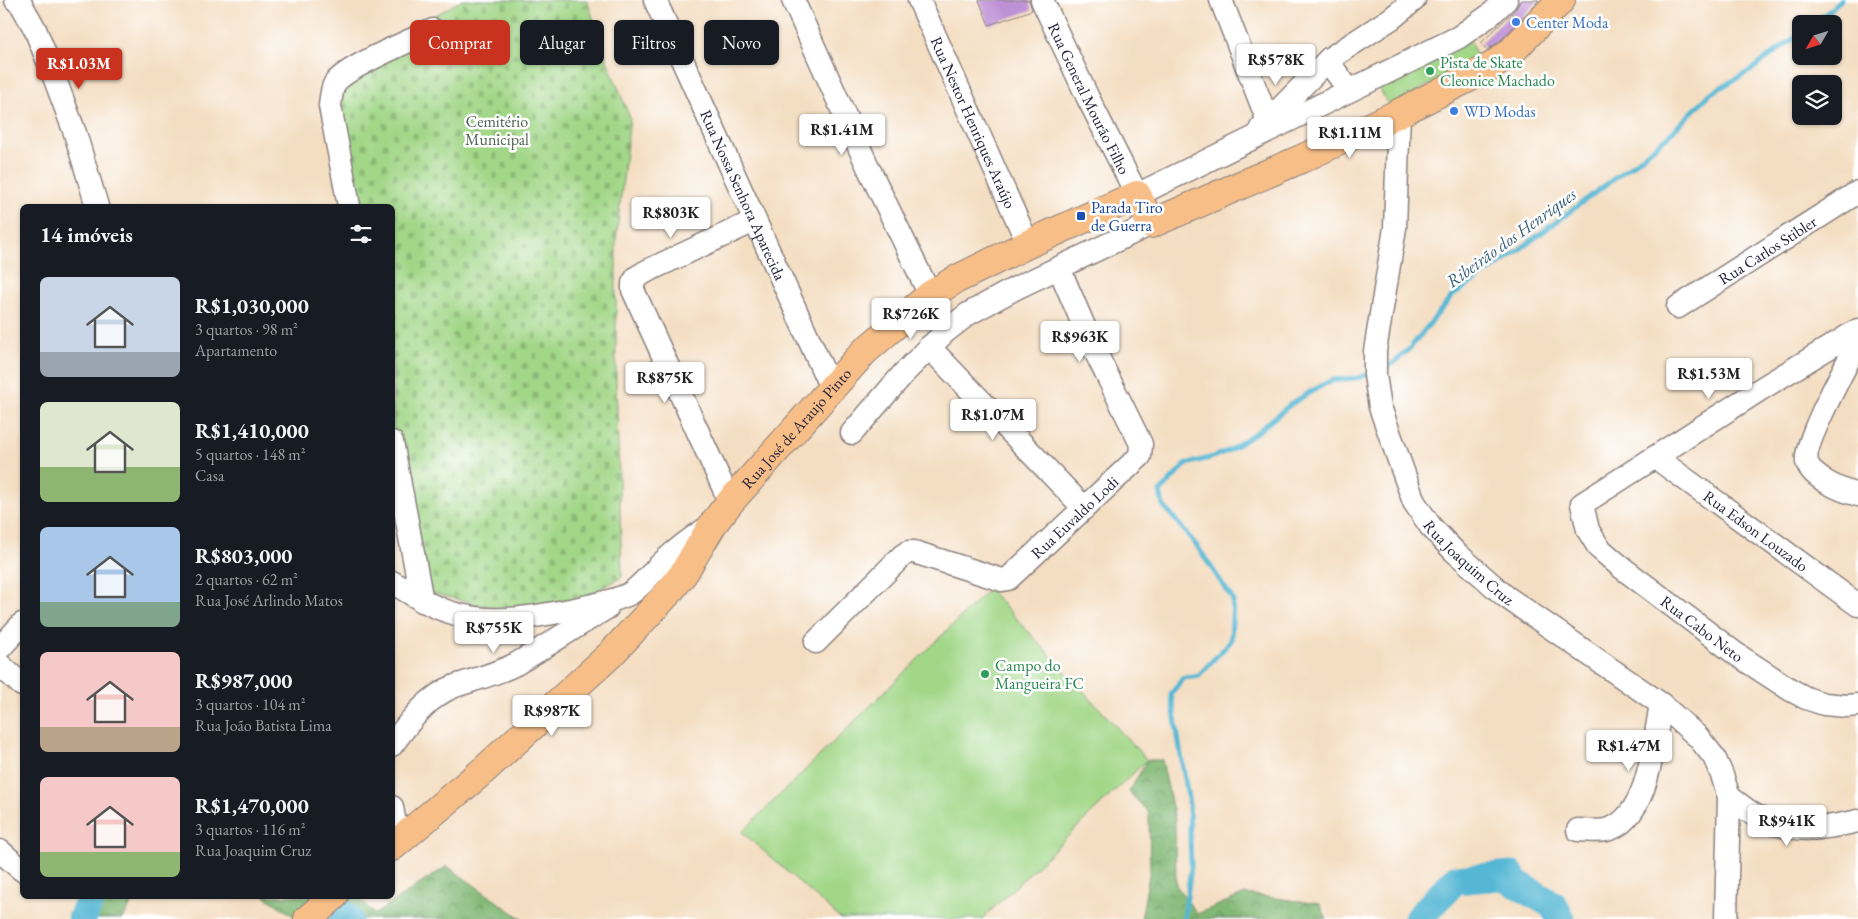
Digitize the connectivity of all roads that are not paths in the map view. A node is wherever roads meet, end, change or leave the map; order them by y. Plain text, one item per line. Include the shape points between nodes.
1 (16, 0) edge
2 (655, 0) edge
3 (793, 0) edge
4 (919, 0) edge
5 (1042, 0) edge
6 (1221, 0) edge
7 (1414, 0) edge
8 (1506, 0) edge
9 (1560, 0) edge
10 (410, 41) edge
11 (1329, 59) junction
12 (1340, 95) junction
13 (1399, 113) junction
14 (1268, 121) junction
15 (1250, 138) junction
16 (1858, 192) edge
17 (1137, 195) junction
18 (96, 204) edge
19 (349, 204) edge
20 (754, 221) junction
21 (1151, 224) junction
22 (1028, 244) junction
23 (1058, 268) junction
24 (930, 295) junction
25 (1678, 307) dead end
26 (1858, 330) edge
27 (1858, 342) edge
28 (929, 347) junction
29 (831, 388) junction
30 (852, 433) dead end
31 (1655, 457) junction
32 (395, 458) edge
33 (1858, 495) edge
34 (730, 502) junction
35 (1084, 508) junction
36 (713, 524) junction
37 (395, 584) edge
38 (629, 594) junction
39 (422, 601) junction
40 (1858, 605) edge
41 (20, 626) edge
42 (816, 642) dead end
43 (0, 648) edge
44 (0, 665) edge
45 (20, 683) edge
46 (1661, 704) junction
47 (1858, 705) edge
48 (395, 741) edge
49 (1729, 797) junction
50 (1858, 821) edge
51 (1578, 830) dead end
52 (395, 844) edge
53 (0, 851) edge
54 (20, 868) edge
55 (331, 899) edge
56 (308, 919) edge
57 (1726, 919) edge

1 - 18 street via 35,29 75,133
2 - 20 street, Rua Nossa Senhora Aparecida
3 - 24 street
4 - 22 street, Rua Nestor Henriques Araújo
5 - 17 street, Rua General Mourão Filho
6 - 14 street
7 - 11 street
8 - 12 street via 1459,37
9 - 13 main road via 1498,62
10 - 19 street via 361,64 334,84 330,106
11 - 12 street
11 - 14 street
12 - 15 street
13 - 21 main road
13 - 46 street, Rua Joaquim Cruz via 1395,228 1375,351 1377,386 1386,424 1414,502 1431,527 1454,551 1505,596
14 - 15 street
15 - 17 street
16 - 25 street, Rua Carlos Stibler
17 - 21 main road
17 - 22 main road, Rua José de Araujo Pinto
20 - 29 street, Rua Nossa Senhora Aparecida
20 - 34 street via 647,271 633,282 633,290
21 - 23 street
22 - 24 main road, Rua José de Araujo Pinto
23 - 28 street via 968,314
23 - 35 street, Rua Euvaldo Lodi via 1140,444 1140,456 1135,462
24 - 29 main road, Rua José de Araujo Pinto via 864,352
26 - 31 street
27 - 33 street via 1807,454 1807,463 1821,478
28 - 30 street
28 - 35 street
29 - 34 main road, Rua José de Araujo Pinto
31 - 40 street, Rua Edson Louzado
31 - 47 street, Rua Cabo Neto via 1582,504 1588,530 1599,548 1736,654 1791,690 1824,704
32 - 39 street
34 - 36 main road, Rua José de Araujo Pinto
35 - 42 street, Rua Euvaldo Lodi via 1008,579 1002,580 908,552
36 - 38 street via 688,541
36 - 52 main road, Rua José de Araujo Pinto via 669,592 596,668 484,770
37 - 39 street
38 - 39 street via 593,605 506,620 475,619
38 - 48 street via 516,664 438,694
41 - 43 street
44 - 45 street
46 - 49 street, Rua Joaquim Cruz via 1698,737 1714,757
46 - 51 street via 1639,801 1618,824 1605,830
49 - 50 street via 1761,818 1793,829 1817,829
49 - 57 street, Rua Joaquim Cruz
53 - 54 street
55 - 56 main road

